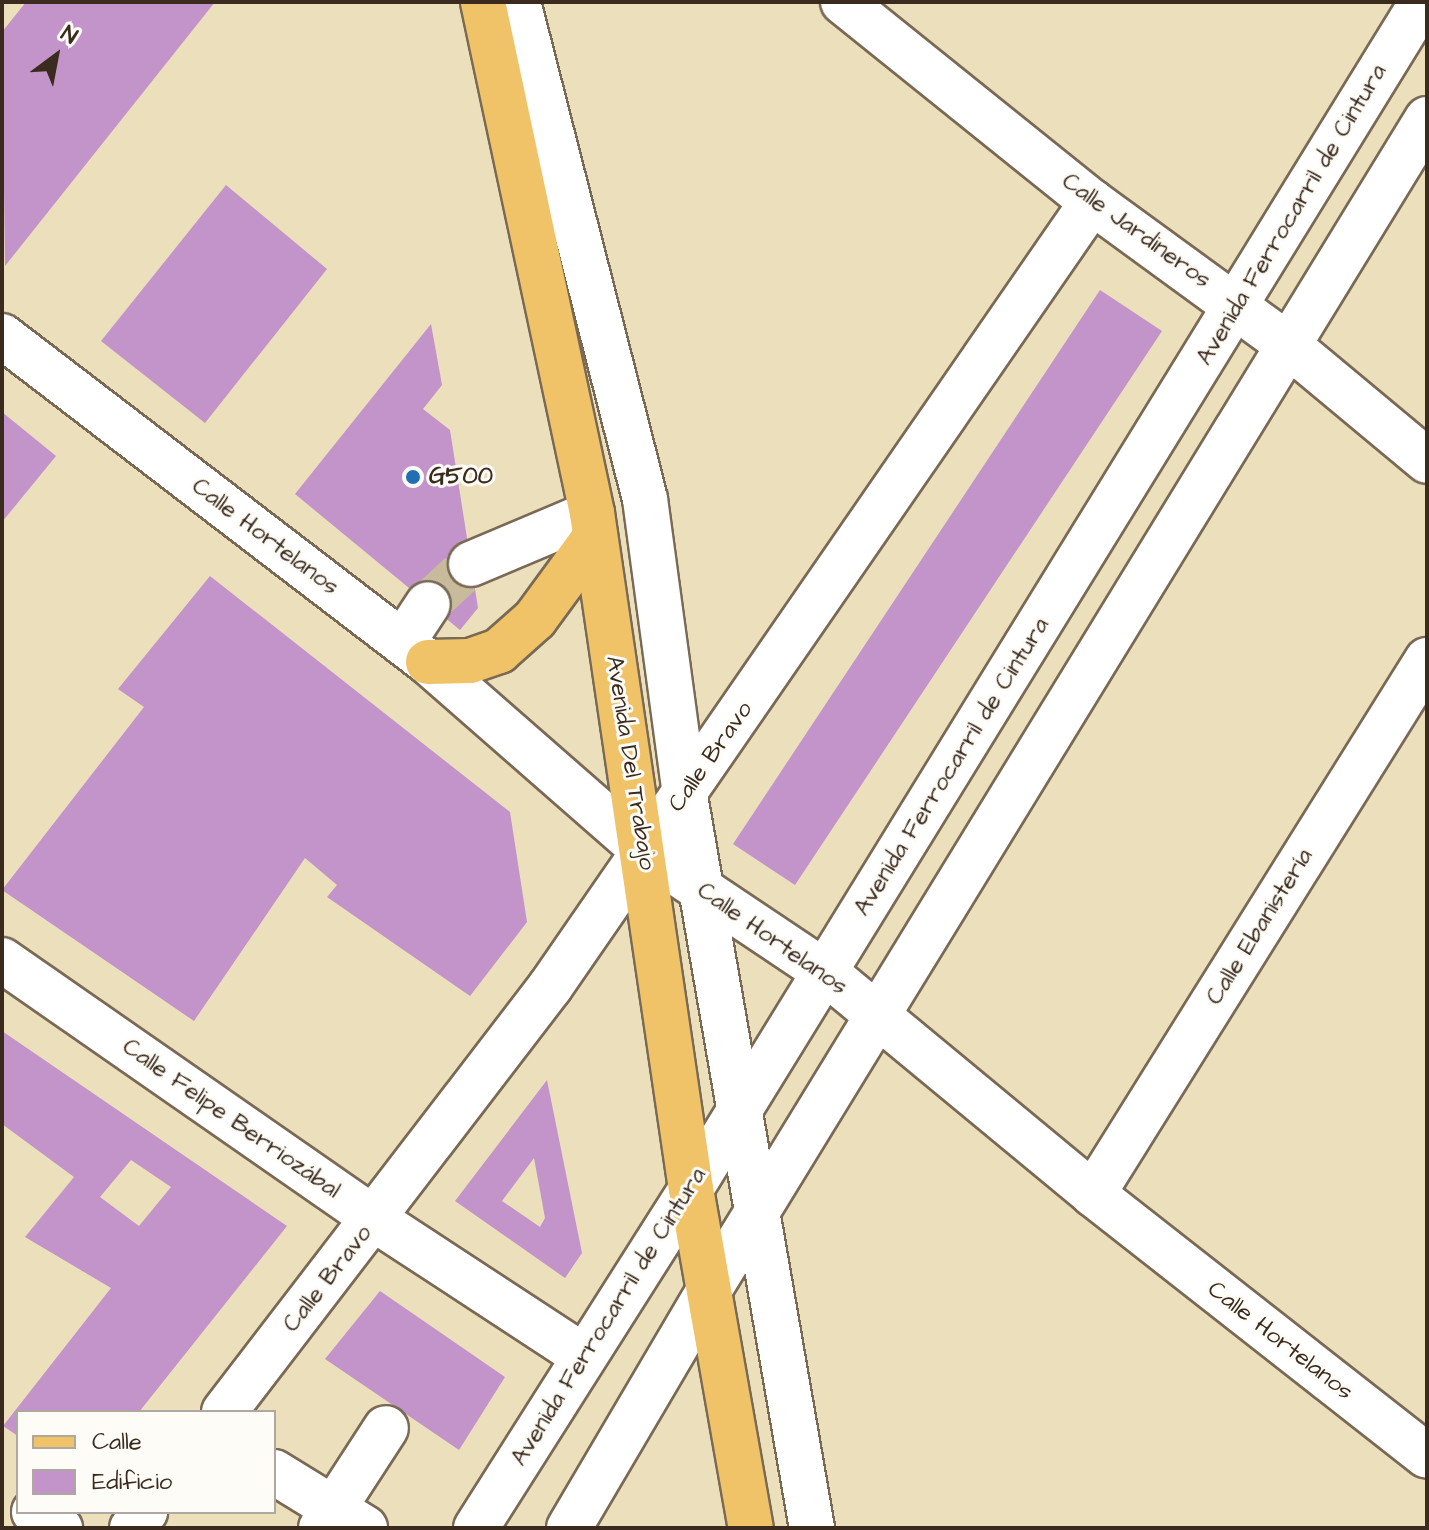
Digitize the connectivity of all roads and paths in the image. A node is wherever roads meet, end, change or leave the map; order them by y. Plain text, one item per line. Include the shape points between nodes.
1 (483, 2) edge
2 (518, 2) edge
3 (843, 2) edge
4 (1422, 2) edge
5 (1427, 119) edge
6 (1092, 202) junction
7 (1237, 305) junction
8 (2, 336) edge
9 (1288, 345) junction
10 (1427, 461) edge
11 (594, 525) junction
12 (471, 564) tunnel mouth
13 (428, 604) tunnel mouth
14 (415, 652) junction
15 (1427, 660) edge
16 (685, 796) junction
17 (644, 851) junction
18 (701, 889) junction
19 (2, 960) edge
20 (825, 972) junction
21 (879, 1016) junction
22 (738, 1114) junction
23 (691, 1189) junction
24 (1093, 1194) junction
25 (756, 1214) junction
26 (374, 1219) junction
27 (711, 1287) junction
28 (582, 1355) junction
29 (226, 1410) edge
30 (386, 1428) dead end
31 (1427, 1456) edge
32 (276, 1474) edge
33 (37, 1514) edge
34 (340, 1522) edge
35 (60, 1528) edge
36 (476, 1528) edge
37 (569, 1528) edge
38 (751, 1528) edge
39 (812, 1528) edge

1 - 11 main road, Avenida Del Trabajo
2 - 16 street via 645,499
3 - 6 street, Calle Jardineros
4 - 7 street, Avenida Ferrocarril de Cintura
5 - 9 street
6 - 7 street, Calle Jardineros
6 - 16 street, Calle Bravo
7 - 9 street, Calle Jardineros
7 - 20 street, Avenida Ferrocarril de Cintura
8 - 14 street, Calle Hortelanos
9 - 10 street, Calle Jardineros
9 - 21 street
11 - 12 street
11 - 14 main road via 535,619 499,651 470,661
11 - 17 main road, Avenida Del Trabajo
13 - 14 street
14 - 17 street, Calle Hortelanos
15 - 24 street, Calle Ebanistería
16 - 17 street, Calle Bravo
16 - 18 street
17 - 18 street, Calle Hortelanos
17 - 23 main road, Avenida Del Trabajo
17 - 26 street, Calle Bravo via 550,987
18 - 20 street, Calle Hortelanos
18 - 22 street
19 - 26 street, Calle Felipe Berriozábal
20 - 21 street, Calle Hortelanos
20 - 22 street, Avenida Ferrocarril de Cintura
21 - 24 street, Calle Hortelanos
21 - 25 street
22 - 23 street, Avenida Ferrocarril de Cintura
22 - 25 street
23 - 27 main road, Avenida Del Trabajo
23 - 28 street, Avenida Ferrocarril de Cintura
24 - 31 street, Calle Hortelanos
25 - 27 street
25 - 39 street
26 - 28 street, Calle Felipe Berriozábal
26 - 29 street, Calle Bravo
27 - 37 street
27 - 38 main road, Avenida Del Trabajo
28 - 36 street, Avenida Ferrocarril de Cintura
30 - 34 street
32 - 34 street
33 - 35 street

